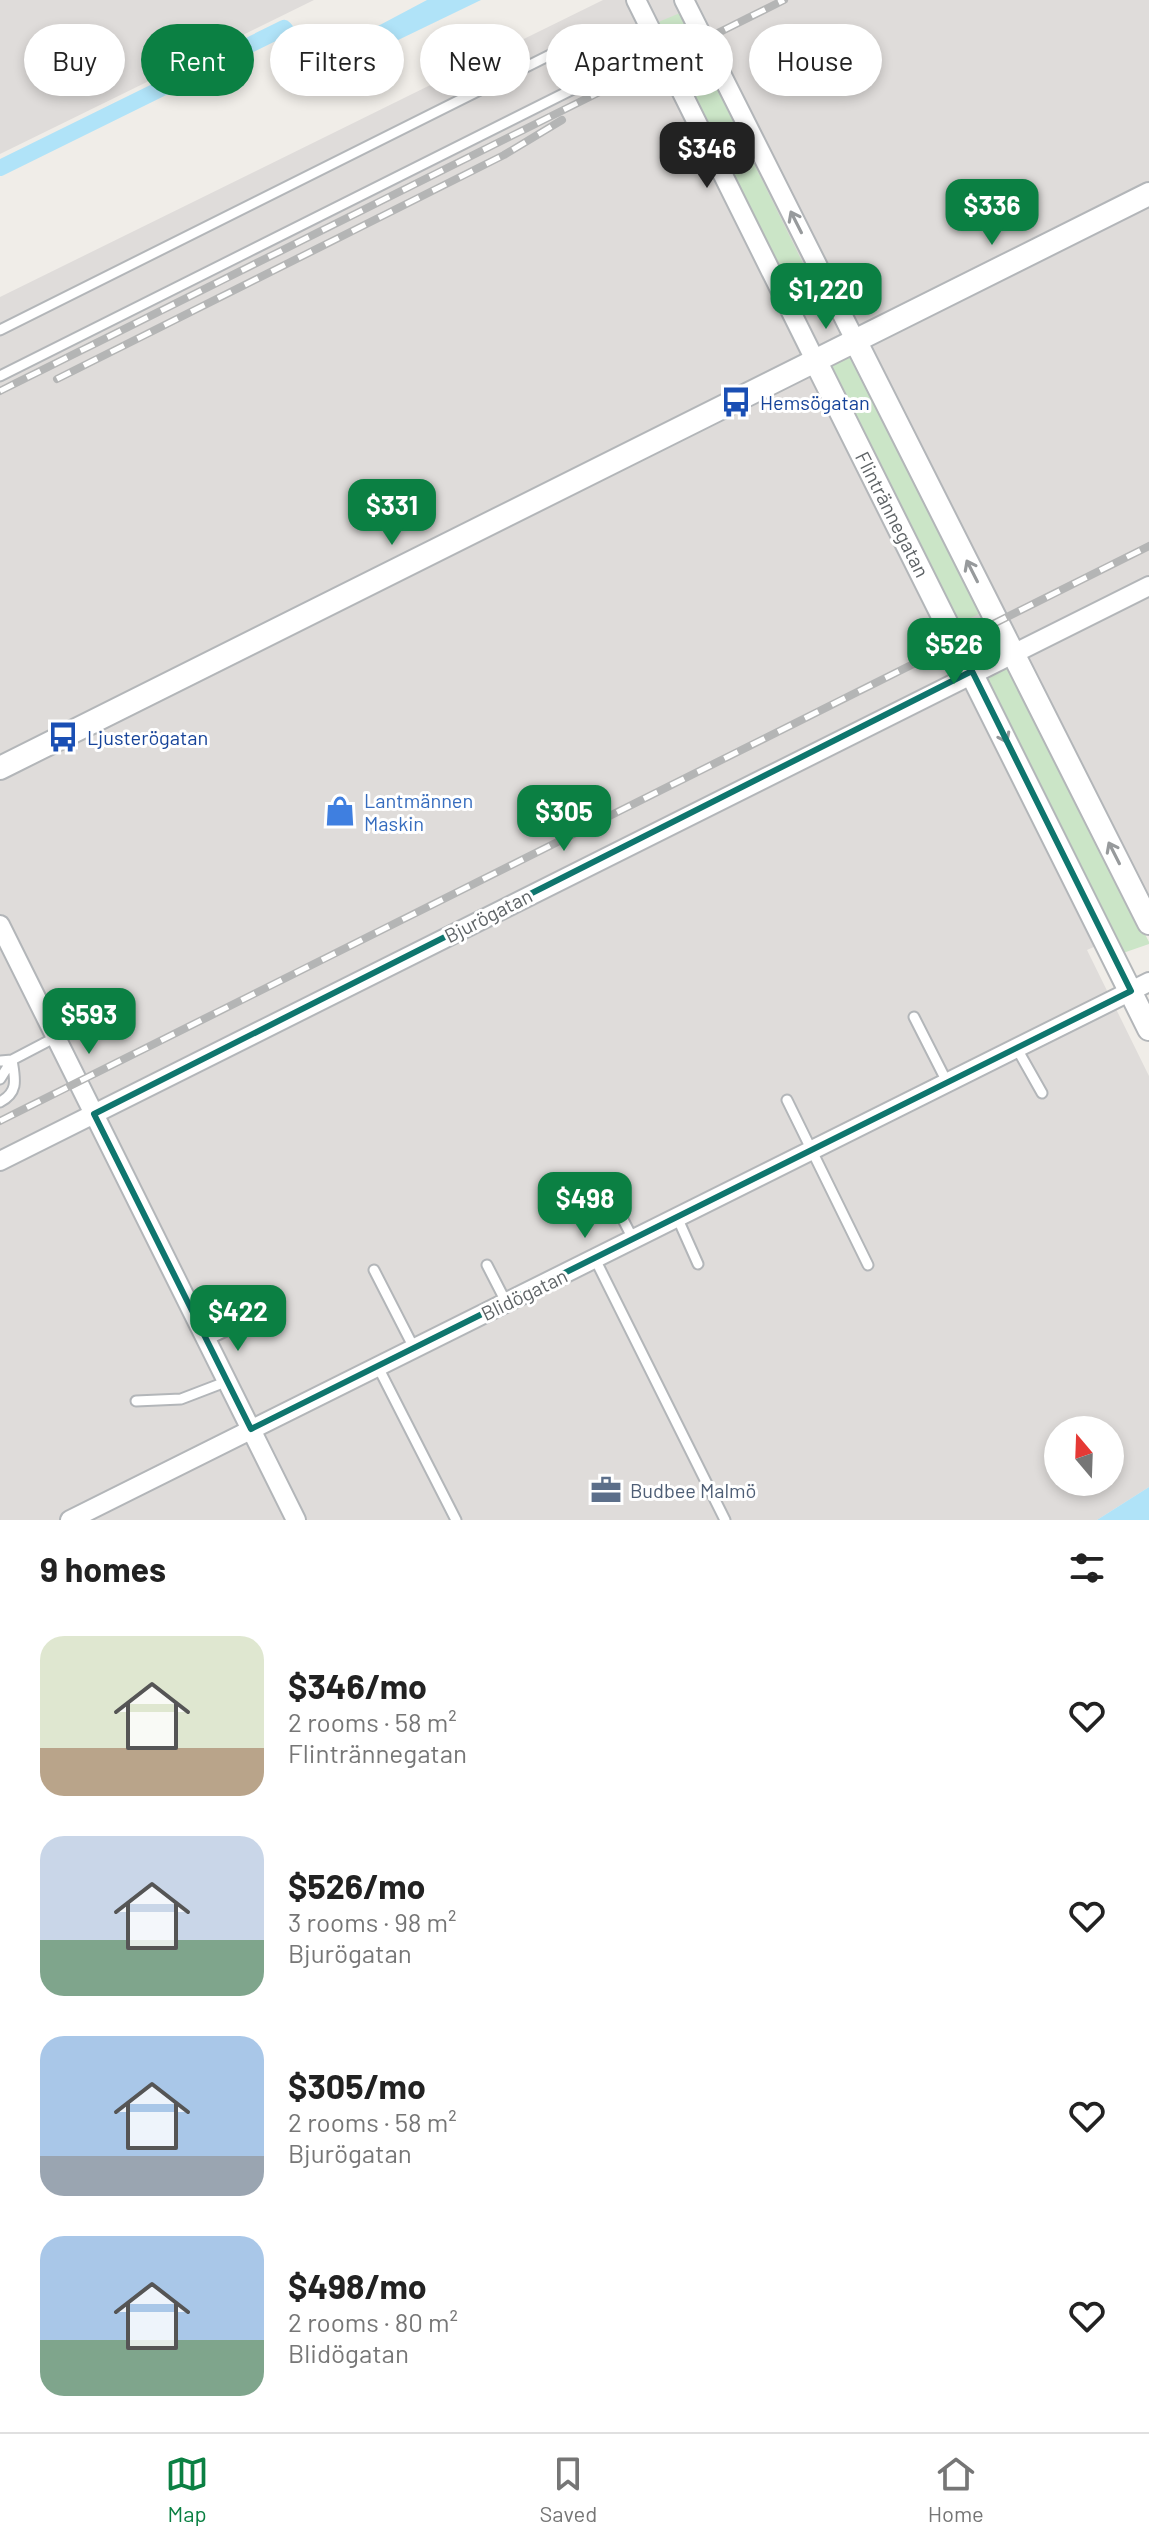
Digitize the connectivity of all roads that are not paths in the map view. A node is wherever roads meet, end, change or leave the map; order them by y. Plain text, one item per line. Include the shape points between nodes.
1 (636, 0) edge
2 (684, 0) edge
3 (648, 24) edge
4 (546, 57) edge
5 (559, 96) edge
6 (684, 96) edge
7 (1149, 194) edge
8 (0, 330) edge
9 (856, 342) junction
10 (816, 362) junction
11 (0, 376) edge
12 (1149, 586) edge
13 (1013, 652) junction
14 (972, 671) junction
15 (0, 768) edge
16 (1149, 923) edge
17 (0, 925) edge
18 (1140, 987) edge
19 (914, 1017) dead end
20 (1149, 1029) edge
21 (56, 1037) junction
22 (1016, 1047) junction
23 (12, 1060) junction
24 (0, 1061) edge
25 (0, 1079) edge
26 (947, 1082) junction
27 (1042, 1093) dead end
28 (787, 1100) dead end
29 (0, 1102) edge
30 (94, 1114) junction
31 (812, 1150) junction
32 (0, 1161) edge
33 (615, 1204) dead end
34 (677, 1217) junction
35 (633, 1239) junction
36 (595, 1259) junction
37 (698, 1264) dead end
38 (487, 1265) dead end
39 (868, 1265) dead end
40 (374, 1270) dead end
41 (506, 1302) junction
42 (267, 1312) dead end
43 (207, 1340) junction
44 (414, 1348) junction
45 (378, 1367) junction
46 (228, 1381) junction
47 (136, 1401) dead end
48 (251, 1429) junction
49 (70, 1520) edge
50 (296, 1520) edge
51 (456, 1520) edge
52 (725, 1520) edge

1 - 3 street, Flintrännegatan
9 -> 2 street
4 - 8 lane
5 - 11 lane
6 - 10 street, Flintrännegatan
7 - 9 street
9 - 10 street
13 -> 9 street
10 - 14 street, Flintrännegatan
10 - 15 street
12 - 13 street, Bjurögatan
13 - 14 street, Bjurögatan
16 -> 13 street
14 -> 18 street, Flintrännegatan
14 - 30 street, Bjurögatan
17 - 21 street
18 - 20 street, Flintrännegatan
18 - 22 street, Blidögatan
19 - 26 lane
21 - 23 lane
21 - 30 street
22 - 26 street, Blidögatan
22 - 27 lane
23 - 24 lane
23 - 25 lane
23 - 29 lane via 16,1084 11,1097
26 - 31 street, Blidögatan
28 - 31 lane
30 - 32 street, Bjurögatan
30 - 43 street
31 - 34 street, Blidögatan
31 - 39 lane
33 - 35 lane
34 - 35 street, Blidögatan
34 - 37 lane
35 - 36 street, Blidögatan
36 - 41 street, Blidögatan
36 - 52 lane
38 - 41 lane
40 - 44 lane
41 - 44 street, Blidögatan
42 - 43 lane
43 - 46 street
44 - 45 street, Blidögatan
45 - 48 street, Blidögatan
45 - 51 lane
46 - 47 lane via 181,1399
46 - 48 street
48 - 49 street, Blidögatan
48 - 50 street

